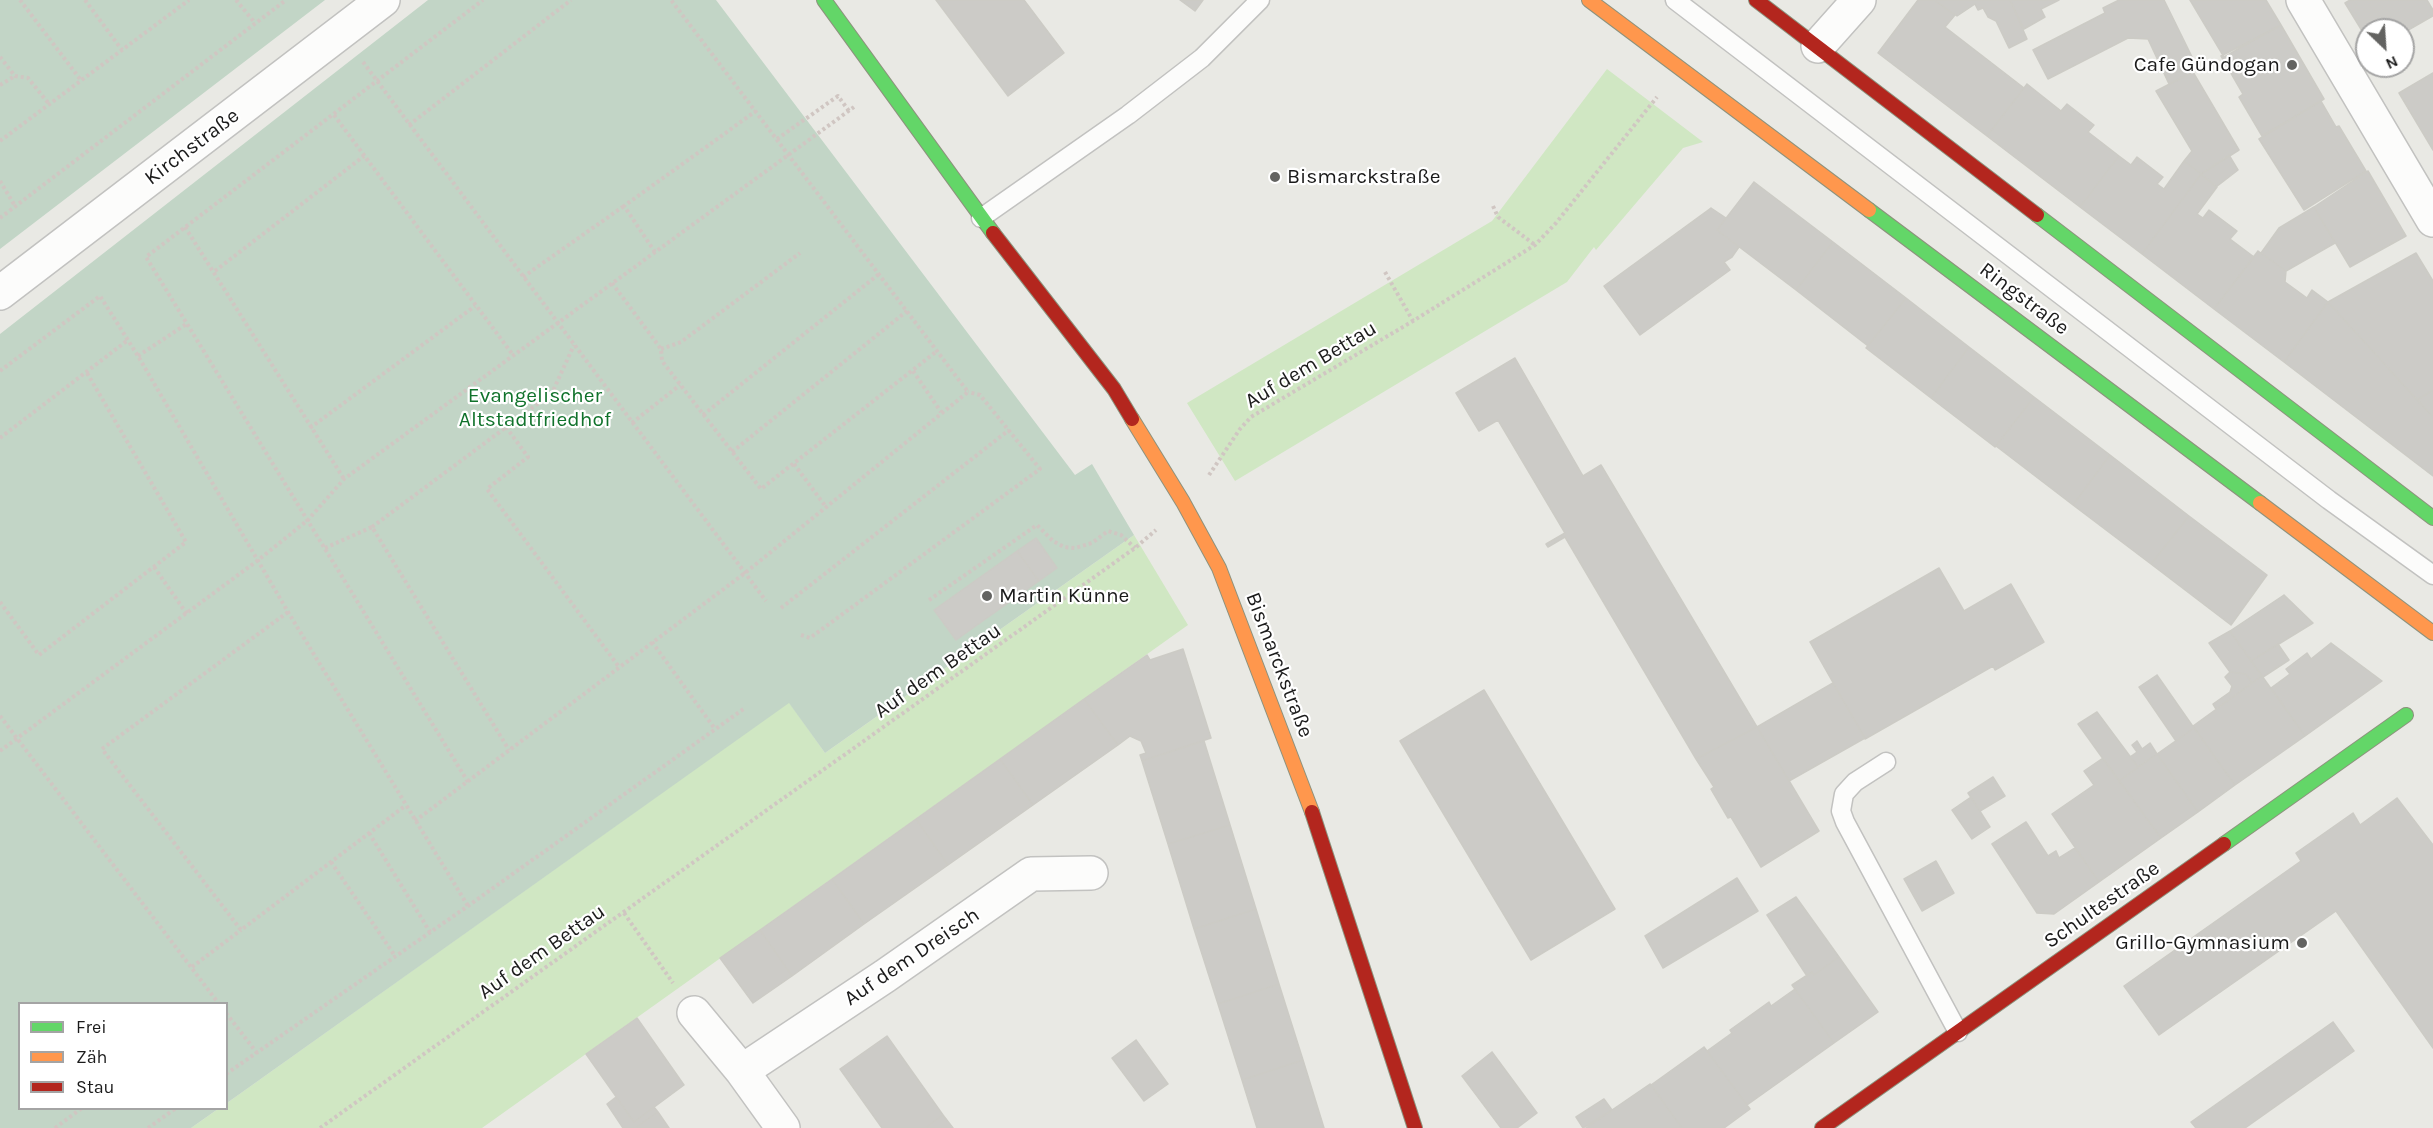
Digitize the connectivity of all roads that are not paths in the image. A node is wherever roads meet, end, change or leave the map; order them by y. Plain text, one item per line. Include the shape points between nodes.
1 (383, 0) edge
2 (824, 0) edge
3 (1260, 0) edge
4 (1589, 0) edge
5 (1675, 0) edge
6 (1756, 0) edge
7 (1859, 0) edge
8 (2303, 0) edge
9 (1818, 46) junction
10 (981, 218) junction
11 (2433, 220) edge
12 (0, 293) edge
13 (2433, 518) edge
14 (2433, 575) edge
15 (2433, 633) edge
16 (2406, 715) dead end
17 (1886, 762) dead end
18 (1091, 873) dead end
19 (694, 1013) road end
20 (1958, 1032) junction
21 (742, 1071) junction
22 (783, 1128) edge
23 (1415, 1128) edge
24 (1822, 1128) edge

1 - 12 street, Kirchstraße
2 - 10 street, Bismarckstraße
3 - 10 lane via 1202,58 1128,116
4 - 15 street, Ringstraße
5 - 14 lane via 2329,500
6 - 9 street
7 - 9 street
8 - 11 street
9 - 13 street
10 - 23 street, Bismarckstraße via 1114,389 1183,502 1227,587 1324,843
16 - 20 street, Schultestraße
17 - 20 lane via 1844,794 1841,812
18 - 21 street, Auf dem Dreisch via 1031,874
19 - 21 street
20 - 24 street, Schultestraße
21 - 22 street

